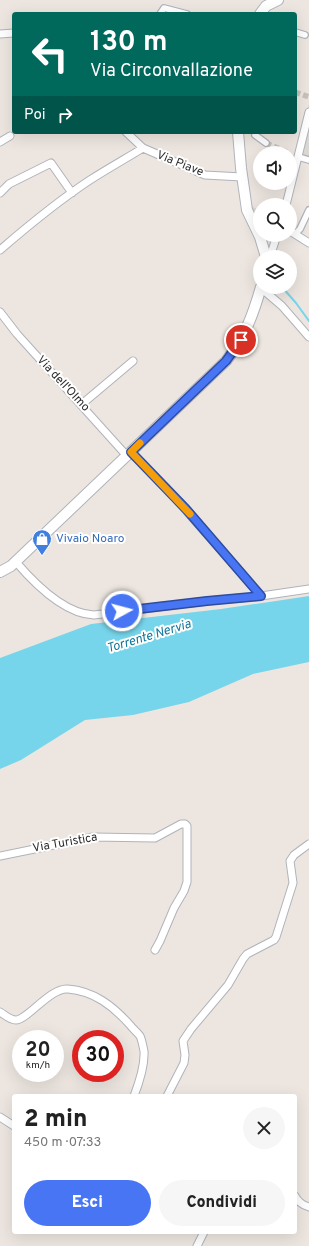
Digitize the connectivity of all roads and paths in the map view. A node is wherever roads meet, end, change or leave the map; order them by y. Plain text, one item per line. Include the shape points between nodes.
1 (278, 0) edge
2 (161, 12) edge
3 (179, 12) edge
4 (262, 12) edge
5 (12, 33) edge
6 (297, 33) edge
7 (0, 34) edge
8 (304, 35) dead end
9 (309, 113) edge
10 (128, 134) edge
11 (238, 134) edge
12 (255, 135) dead end
13 (10, 136) dead end
14 (306, 137) edge
15 (0, 142) edge
16 (266, 143) tunnel mouth
17 (143, 148) junction
18 (298, 157) junction
19 (309, 160) edge
20 (242, 177) junction
21 (0, 193) edge
22 (72, 193) junction
23 (288, 198) edge
24 (309, 210) edge
25 (297, 231) edge
26 (297, 236) edge
27 (309, 243) edge
28 (0, 250) edge
29 (266, 250) edge
30 (259, 294) edge
31 (269, 294) edge
32 (0, 312) edge
33 (309, 337) edge
34 (133, 361) dead end
35 (82, 404) junction
36 (129, 454) junction
37 (16, 562) junction
38 (0, 572) edge
39 (309, 589) edge
40 (261, 596) junction
41 (309, 844) edge
42 (0, 856) edge
43 (155, 950) dead end
44 (0, 1012) edge
45 (135, 1094) edge
46 (168, 1094) edge
47 (0, 1117) edge
48 (12, 1125) edge
49 (297, 1200) edge
50 (309, 1208) edge
51 (203, 1234) edge
52 (197, 1246) edge

1 - 4 main road via 266,6
2 - 3 street via 164,8
5 - 7 street
6 - 8 street
9 - 14 street
10 - 17 street, Via Piave
11 - 20 main road
12 - 16 street
13 - 15 street
14 - 18 street
17 - 20 street, Via Piave via 205,175
17 - 22 street
18 - 19 street
18 - 23 street
20 - 29 main road via 247,210
21 - 22 street via 9,184 51,163
22 - 28 street
24 - 25 street
26 - 27 street
30 - 36 main road via 246,330 226,361
31 - 33 street
32 - 35 street, Via dell'Olmo
34 - 35 street
35 - 36 street, Via dell'Olmo
36 - 37 main road
36 - 40 street, Via dell'Olmo via 186,509
37 - 38 main road
37 - 40 street via 53,596 72,610 85,615
39 - 40 street
41 - 46 street via 290,861 293,883 276,937 243,958 228,985 191,1029 183,1041 184,1063
42 - 43 street, Via Turistica via 93,837 155,838 185,824 187,882
44 - 45 street via 15,1020 21,1019 39,1003 65,988 92,995 112,1006 141,1037 144,1053
47 - 48 street
49 - 50 street
51 - 52 street

